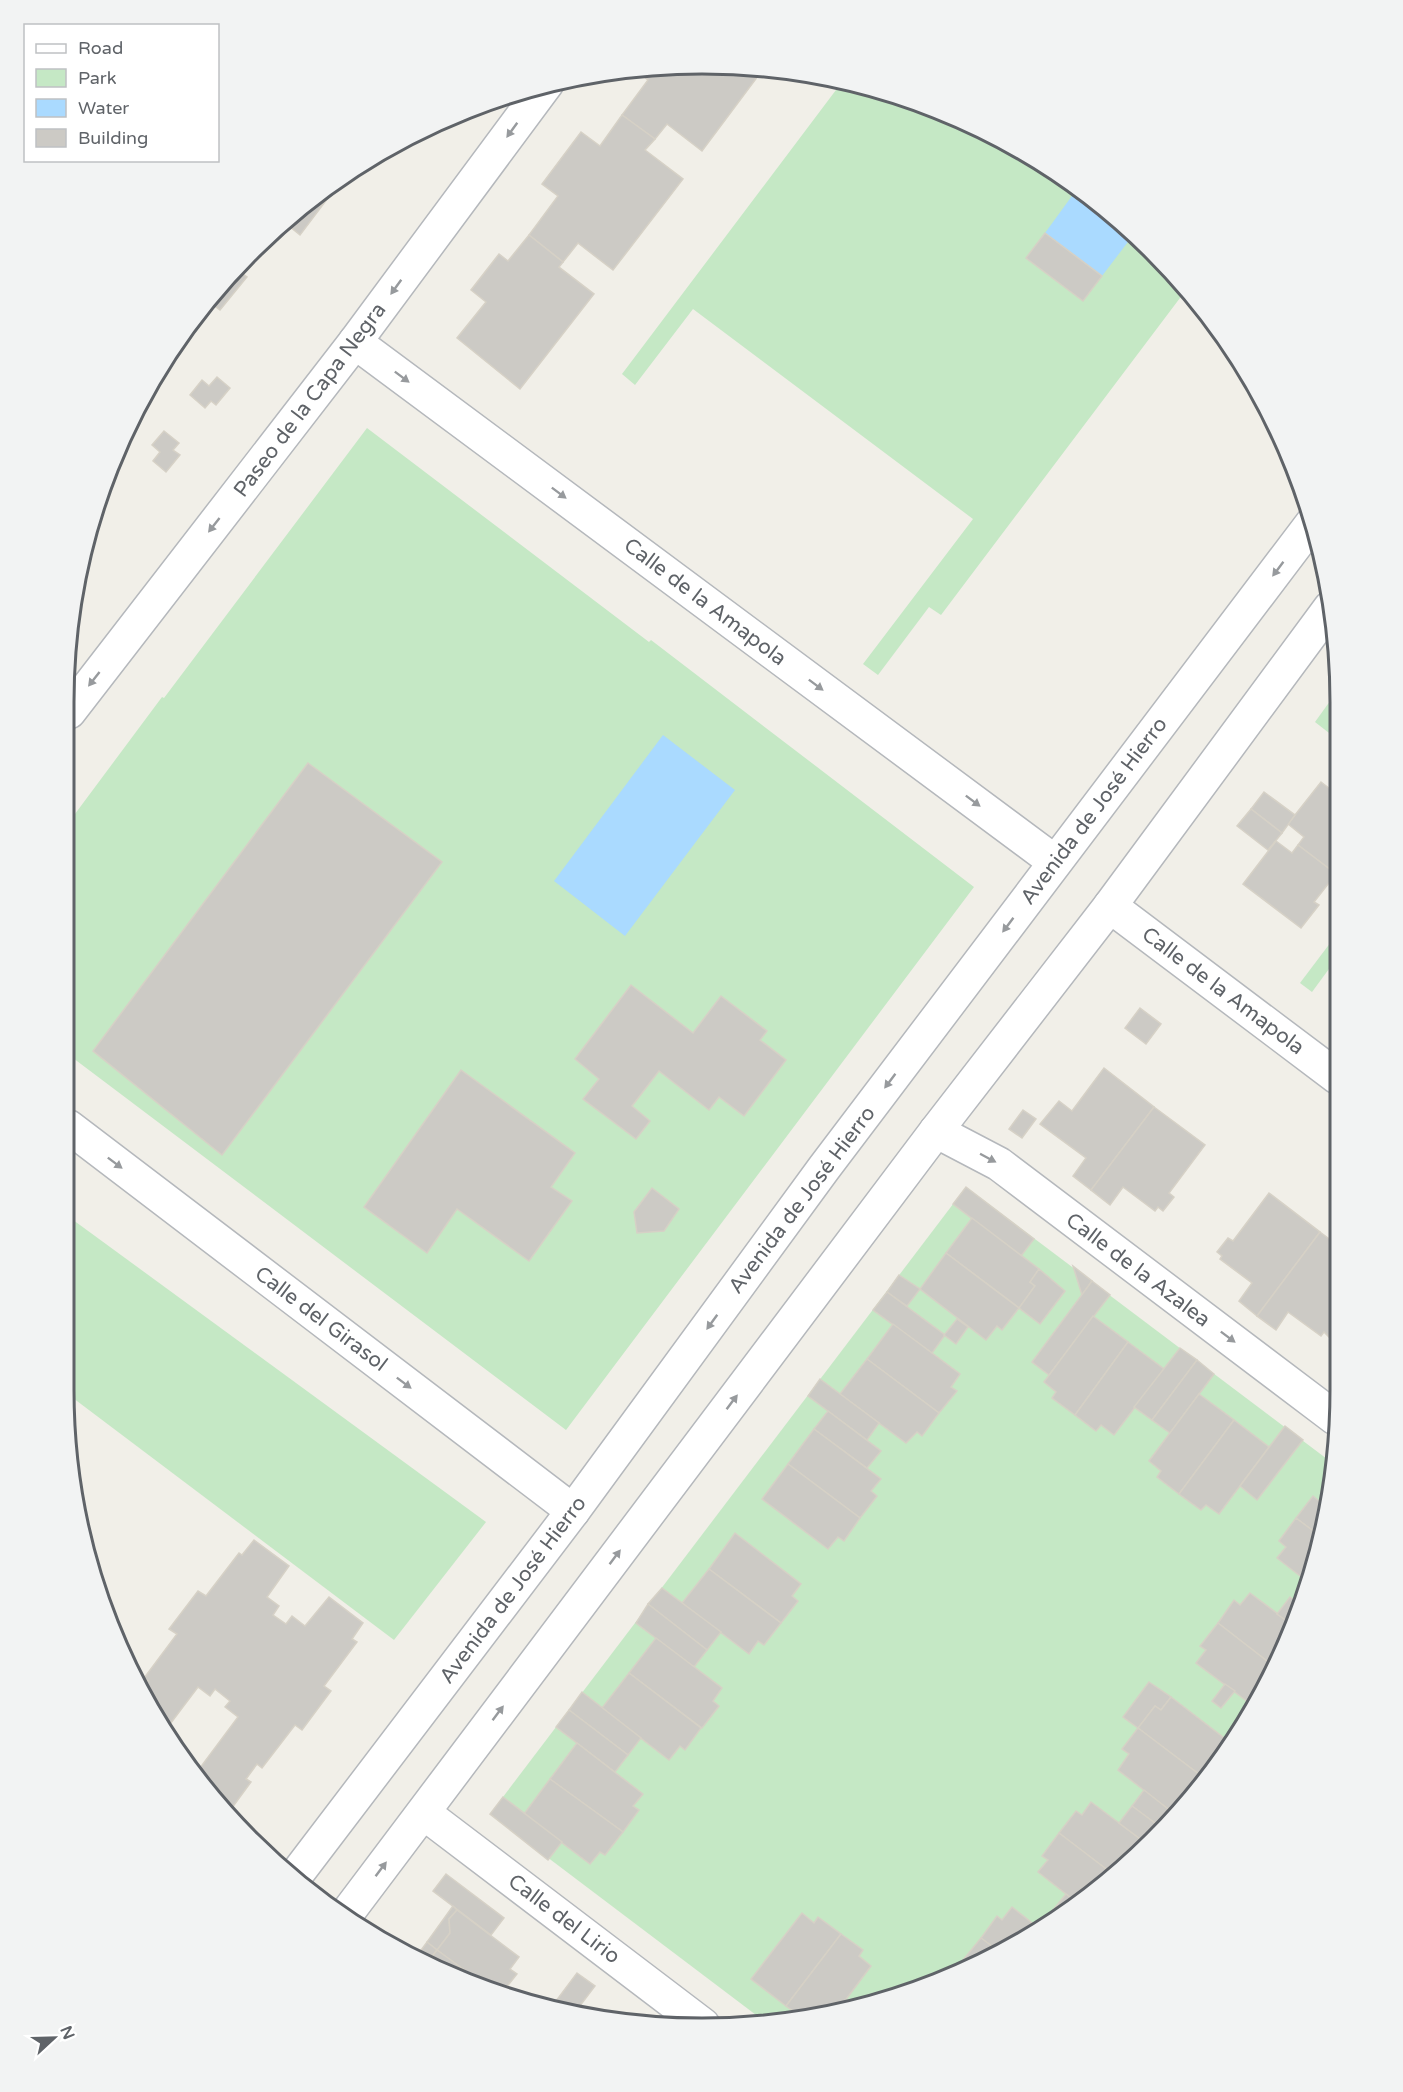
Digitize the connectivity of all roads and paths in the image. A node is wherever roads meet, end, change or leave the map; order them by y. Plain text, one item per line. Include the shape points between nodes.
1 (538, 95) edge
2 (355, 342) junction
3 (1306, 532) edge
4 (1323, 617) edge
5 (74, 706) edge
6 (1055, 862) junction
7 (1110, 906) junction
8 (1330, 1072) edge
9 (74, 1131) edge
10 (936, 1131) junction
11 (1329, 1413) edge
12 (573, 1511) junction
13 (424, 1813) junction
14 (298, 1872) edge
15 (349, 1910) edge
16 (694, 2018) edge

1 -> 2 street, Paseo de la Capa Negra
2 -> 5 street, Paseo de la Capa Negra
2 -> 6 street, Calle de la Amapola
3 -> 6 street, Avenida de José Hierro
4 - 7 street
6 -> 12 street, Avenida de José Hierro via 824,1168
7 - 8 street, Calle de la Amapola
7 - 10 street
9 -> 12 street, Calle del Girasol
10 -> 11 street, Calle de la Azalea via 999,1164
13 -> 10 street
12 - 14 street, Avenida de José Hierro
15 -> 13 street
13 - 16 street, Calle del Lirio

